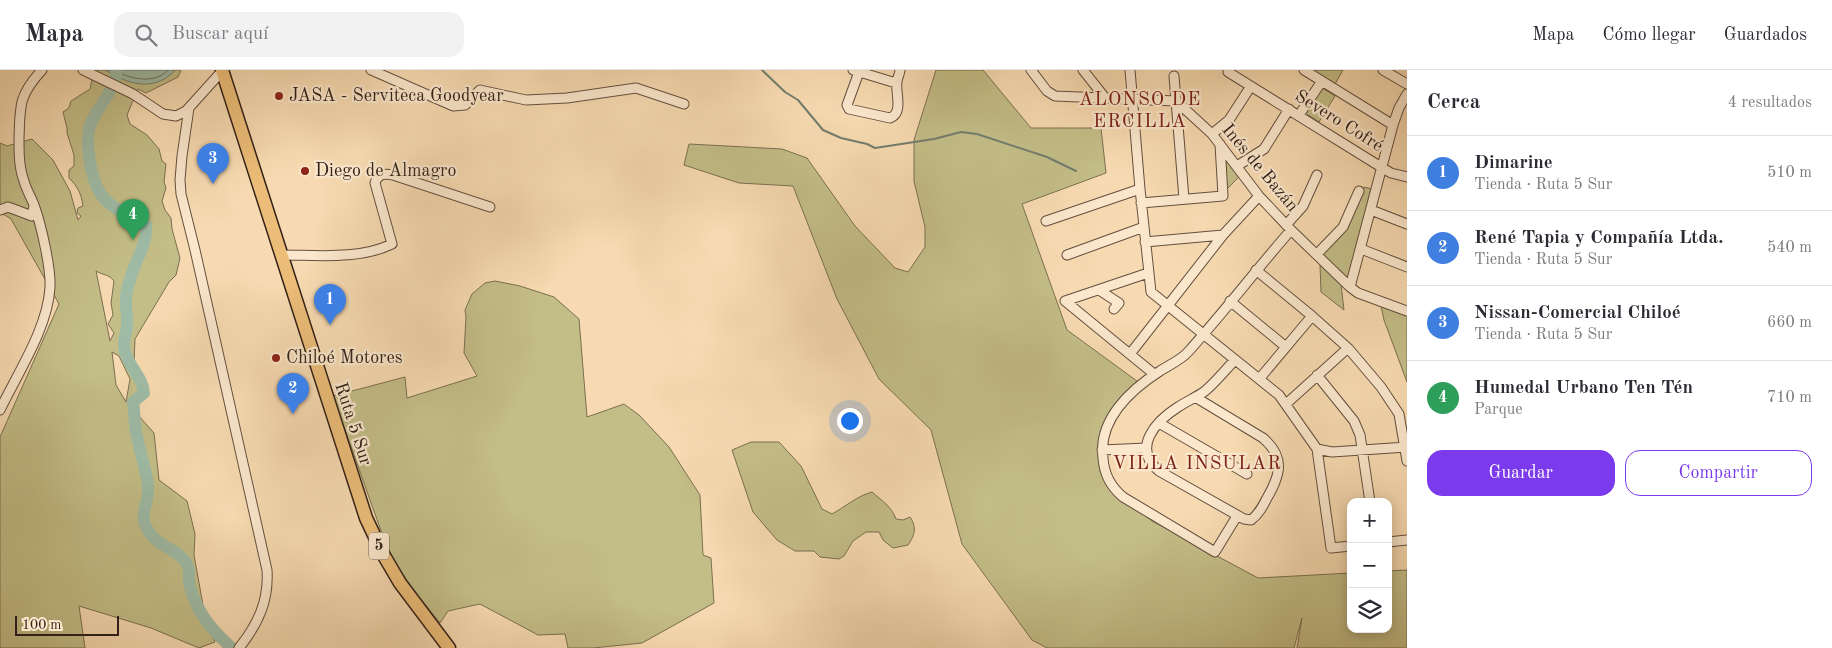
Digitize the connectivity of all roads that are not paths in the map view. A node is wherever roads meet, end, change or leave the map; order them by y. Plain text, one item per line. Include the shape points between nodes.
1 (42, 70) edge
2 (222, 70) edge
3 (371, 70) edge
4 (900, 70) edge
5 (1030, 70) edge
6 (1083, 70) edge
7 (1130, 70) edge
8 (1304, 70) edge
9 (1383, 70) edge
10 (85, 71) edge
11 (856, 71) edge
12 (1228, 72) dead end
13 (1239, 74) edge
14 (1174, 76) dead end
15 (1322, 81) junction
16 (896, 83) junction
17 (1407, 84) edge
18 (1251, 86) junction
19 (1407, 94) edge
20 (1106, 99) junction
21 (1132, 100) junction
22 (1176, 101) junction
23 (684, 104) dead end
24 (189, 108) junction
25 (1289, 109) junction
26 (1299, 115) junction
27 (1393, 125) junction
28 (1212, 134) junction
29 (1220, 144) junction
30 (1237, 166) junction
31 (1381, 167) junction
32 (1317, 175) dead end
33 (1407, 176) edge
34 (1140, 189) junction
35 (1359, 192) dead end
36 (1259, 196) junction
37 (1184, 199) junction
38 (0, 203) edge
39 (1141, 203) junction
40 (34, 206) junction
41 (490, 207) dead end
42 (0, 210) edge
43 (19, 210) junction
44 (1371, 210) junction
45 (1046, 221) dead end
46 (1407, 224) edge
47 (1288, 227) junction
48 (1144, 228) junction
49 (1222, 235) junction
50 (1145, 242) junction
51 (1361, 249) junction
52 (1317, 254) junction
53 (1067, 255) dead end
54 (281, 256) junction
55 (1407, 267) edge
56 (1256, 270) junction
57 (1148, 273) junction
58 (1347, 284) junction
59 (1099, 290) junction
60 (1230, 301) junction
61 (1167, 306) junction
62 (1114, 309) dead end
63 (1407, 311) edge
64 (1312, 316) junction
65 (1203, 334) junction
66 (1286, 347) junction
67 (1348, 348) junction
68 (1130, 354) junction
69 (1235, 360) junction
70 (1154, 374) junction
71 (1317, 375) junction
72 (1260, 378) junction
73 (1195, 397) junction
74 (1286, 404) junction
75 (0, 410) edge
76 (1159, 423) junction
77 (1406, 447) edge
78 (1146, 448) junction
79 (1317, 449) junction
80 (1364, 449) junction
81 (1102, 450) junction
82 (1407, 461) edge
83 (1247, 474) dead end
84 (1370, 498) edge
85 (1237, 516) junction
86 (1407, 540) edge
87 (1392, 542) edge
88 (1347, 546) edge
89 (436, 630) junction
90 (239, 648) edge
91 (449, 648) edge
92 (454, 648) edge

1 - 40 street via 32,80 19,112 21,170
2 - 24 street
2 - 54 highway, Ruta 5 Sur / 5
3 - 23 street via 454,106 465,105 480,90 526,100 636,88
4 - 16 street
5 - 20 street via 1055,96
6 - 20 street
7 - 21 street
8 - 15 street
9 - 17 street
10 - 24 street via 167,115 180,115
11 - 16 street
11 - 16 street via 847,105 849,109 890,118 894,116 898,111
12 - 13 street, Severo Cofré
13 - 18 street, Severo Cofré
14 - 22 street
15 - 26 street
15 - 27 street
18 - 25 street, Severo Cofré
18 - 28 street via 1229,120
19 - 27 street
20 - 21 street
21 - 22 street
21 - 34 street
22 - 28 street, Inés de Bazán
22 - 37 street
24 - 90 street via 182,156 181,194 267,570 262,612
25 - 26 street, Severo Cofré
25 - 30 street via 1264,149
26 - 31 street, Severo Cofré
27 - 31 street
28 - 29 street, Inés de Bazán
29 - 30 street, Inés de Bazán
29 - 37 street via 1223,196
30 - 36 street, Inés de Bazán
31 - 33 street, Severo Cofré
31 - 44 street
32 - 47 street via 1303,206
34 - 39 street
34 - 45 street
35 - 52 street via 1343,227
36 - 47 street, Inés de Bazán
36 - 49 street
37 - 39 street
38 - 43 street via 14,204
39 - 48 street
40 - 43 street via 32,216
40 - 75 street via 49,271 49,296 40,326
41 - 54 street via 384,174 375,183 392,244 379,251 365,253
42 - 43 street via 8,207
44 - 46 street
44 - 51 street
47 - 52 street, Inés de Bazán
47 - 56 street
48 - 50 street
48 - 53 street
49 - 50 street
49 - 61 street
50 - 57 street
51 - 55 street
51 - 58 street
52 - 58 street, Inés de Bazán
54 - 89 highway, Ruta 5 Sur / 5 via 366,518 400,583
56 - 60 street
56 - 64 street
57 - 59 street
57 - 61 street via 1151,292
58 - 63 street, Inés de Bazán via 1358,293
59 - 62 street via 1119,303
59 - 68 street via 1065,301
60 - 65 street
60 - 66 street
61 - 65 street
61 - 68 street
64 - 66 street
64 - 67 street
65 - 69 street
65 - 70 street via 1186,354
66 - 72 street
67 - 71 street
67 - 77 street via 1381,387 1398,414
68 - 70 street
69 - 72 street
69 - 73 street via 1212,385
70 - 81 street via 1121,403 1112,416
71 - 74 street
71 - 80 street via 1354,421
72 - 74 street
73 - 76 street
73 - 85 street via 1263,438 1276,452 1279,462 1276,481 1259,512 1251,520
74 - 79 street
76 - 78 street
76 - 83 street
77 - 80 street
77 - 82 street
78 - 81 street
78 - 85 street via 1150,462 1159,471
79 - 80 street via 1332,452
79 - 88 street via 1331,548
80 - 84 street
81 - 85 street via 1106,473 1115,490 1215,552
86 - 87 street
89 - 91 highway, Ruta 5 Sur / 5
89 - 92 highway, Ruta 5 Sur / 5

